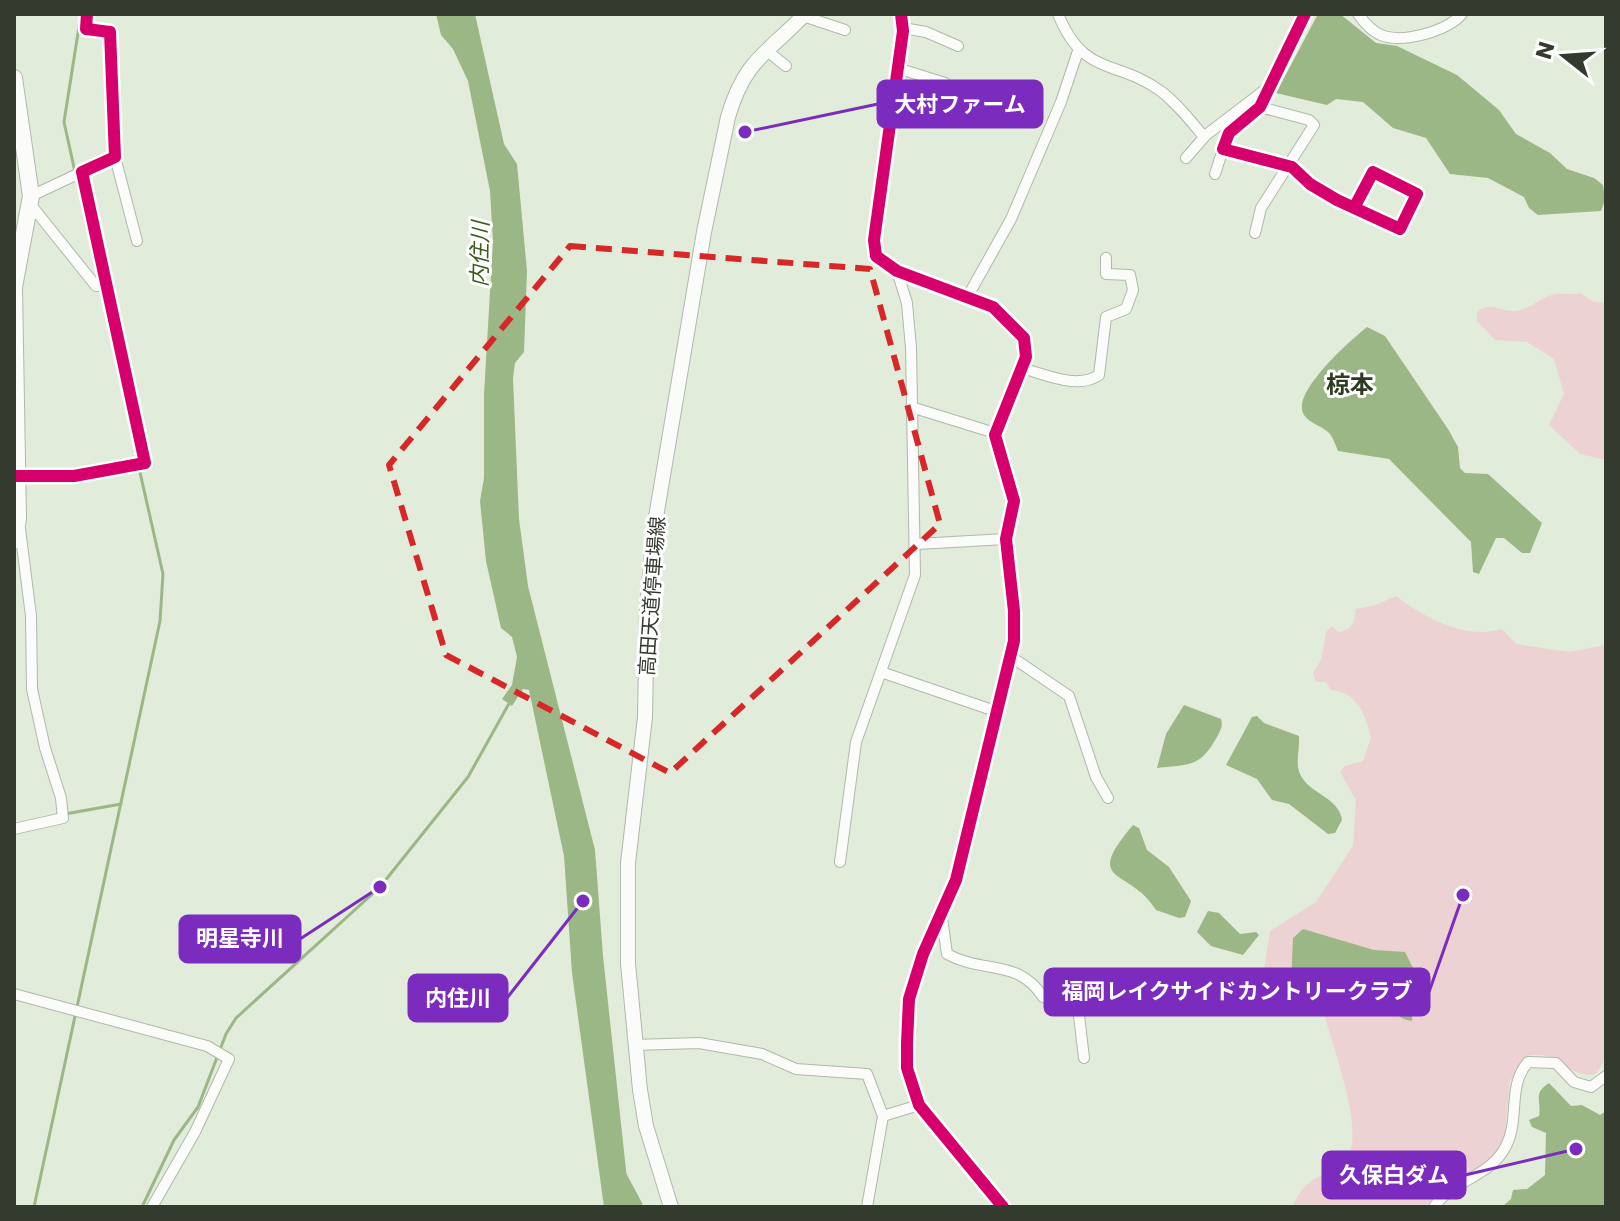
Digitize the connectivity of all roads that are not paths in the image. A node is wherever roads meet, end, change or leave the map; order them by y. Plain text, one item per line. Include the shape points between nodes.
1 (87, 14) edge
2 (901, 14) edge
3 (1058, 14) edge
4 (1305, 14) edge
5 (1358, 14) edge
6 (1462, 14) edge
7 (804, 15) edge
8 (903, 28) junction
9 (845, 30) dead end
10 (958, 46) dead end
11 (766, 50) junction
12 (1078, 51) junction
13 (786, 66) dead end
14 (897, 68) junction
15 (14, 78) edge
16 (945, 83) dead end
17 (1268, 88) junction
18 (16, 96) edge
19 (1260, 107) junction
20 (1204, 137) junction
21 (1223, 149) junction
22 (115, 157) junction
23 (1186, 158) dead end
24 (1289, 166) junction
25 (1215, 174) dead end
26 (77, 175) junction
27 (31, 200) junction
28 (1354, 208) dead end
29 (1255, 233) dead end
30 (137, 241) dead end
31 (1106, 258) dead end
32 (897, 271) junction
33 (101, 285) junction
34 (968, 296) junction
35 (1021, 368) junction
36 (911, 407) junction
37 (995, 433) junction
38 (15, 474) edge
39 (18, 519) junction
40 (1006, 539) junction
41 (14, 541) edge
42 (917, 544) junction
43 (1010, 656) junction
44 (881, 672) junction
45 (998, 712) junction
46 (1108, 798) dead end
47 (14, 829) edge
48 (840, 862) dead end
49 (942, 916) junction
50 (14, 994) edge
51 (634, 1045) junction
52 (1084, 1058) dead end
53 (1606, 1076) edge
54 (919, 1105) junction
55 (883, 1116) junction
56 (152, 1207) edge
57 (671, 1207) edge
58 (867, 1207) edge
59 (1003, 1207) edge
60 (1434, 1207) edge

1 - 22 street via 86,29 110,32
2 - 8 street
3 - 12 street
4 - 17 street
5 - 6 street via 1379,35 1397,38 1452,26
7 - 9 street
7 - 11 main road, 高田天道停車場線
8 - 10 street
8 - 14 street
11 - 13 street
11 - 51 main road, 高田天道停車場線 via 742,76 728,117 654,529 645,717 628,863
12 - 20 street via 1161,92
12 - 34 street via 1011,219
14 - 16 street
14 - 32 street via 874,240 876,256
15 - 18 main road
17 - 19 street
17 - 20 street
18 - 27 main road
19 - 21 street via 1229,133
19 - 24 street via 1314,125
20 - 23 street
21 - 24 street
21 - 25 street
22 - 26 street
22 - 30 street
24 - 28 street via 1337,200 1400,229 1417,194 1373,172
24 - 29 street via 1261,208
26 - 27 street
26 - 33 street
27 - 33 street
27 - 38 main road via 14,287
31 - 35 street via 1106,274 1130,275 1133,290 1126,309 1106,317 1099,375 1092,380 1059,380
32 - 34 street
32 - 36 street via 907,303
33 - 38 street via 145,463 74,476
34 - 35 street via 1002,314 1024,338
35 - 37 street
36 - 37 street
36 - 42 street
37 - 40 street via 1014,501
38 - 39 main road
39 - 41 main road
39 - 47 street via 28,588 32,689 63,818
40 - 42 street
40 - 43 street via 1014,611
42 - 44 street via 912,586
43 - 45 street
43 - 46 street via 1069,696
44 - 45 street
44 - 48 street via 856,742
45 - 49 street
49 - 52 street via 947,954 1020,974 1043,997 1078,1007
49 - 54 street via 909,999 907,1068
50 - 56 street via 207,1046 229,1059
51 - 55 street via 699,1043 762,1054 796,1069 867,1074
51 - 57 main road, 高田天道停車場線 via 646,1126
53 - 60 street via 1591,1087 1574,1082 1556,1063 1528,1062 1516,1082 1508,1142 1498,1160
54 - 55 street
54 - 59 street
55 - 58 street

